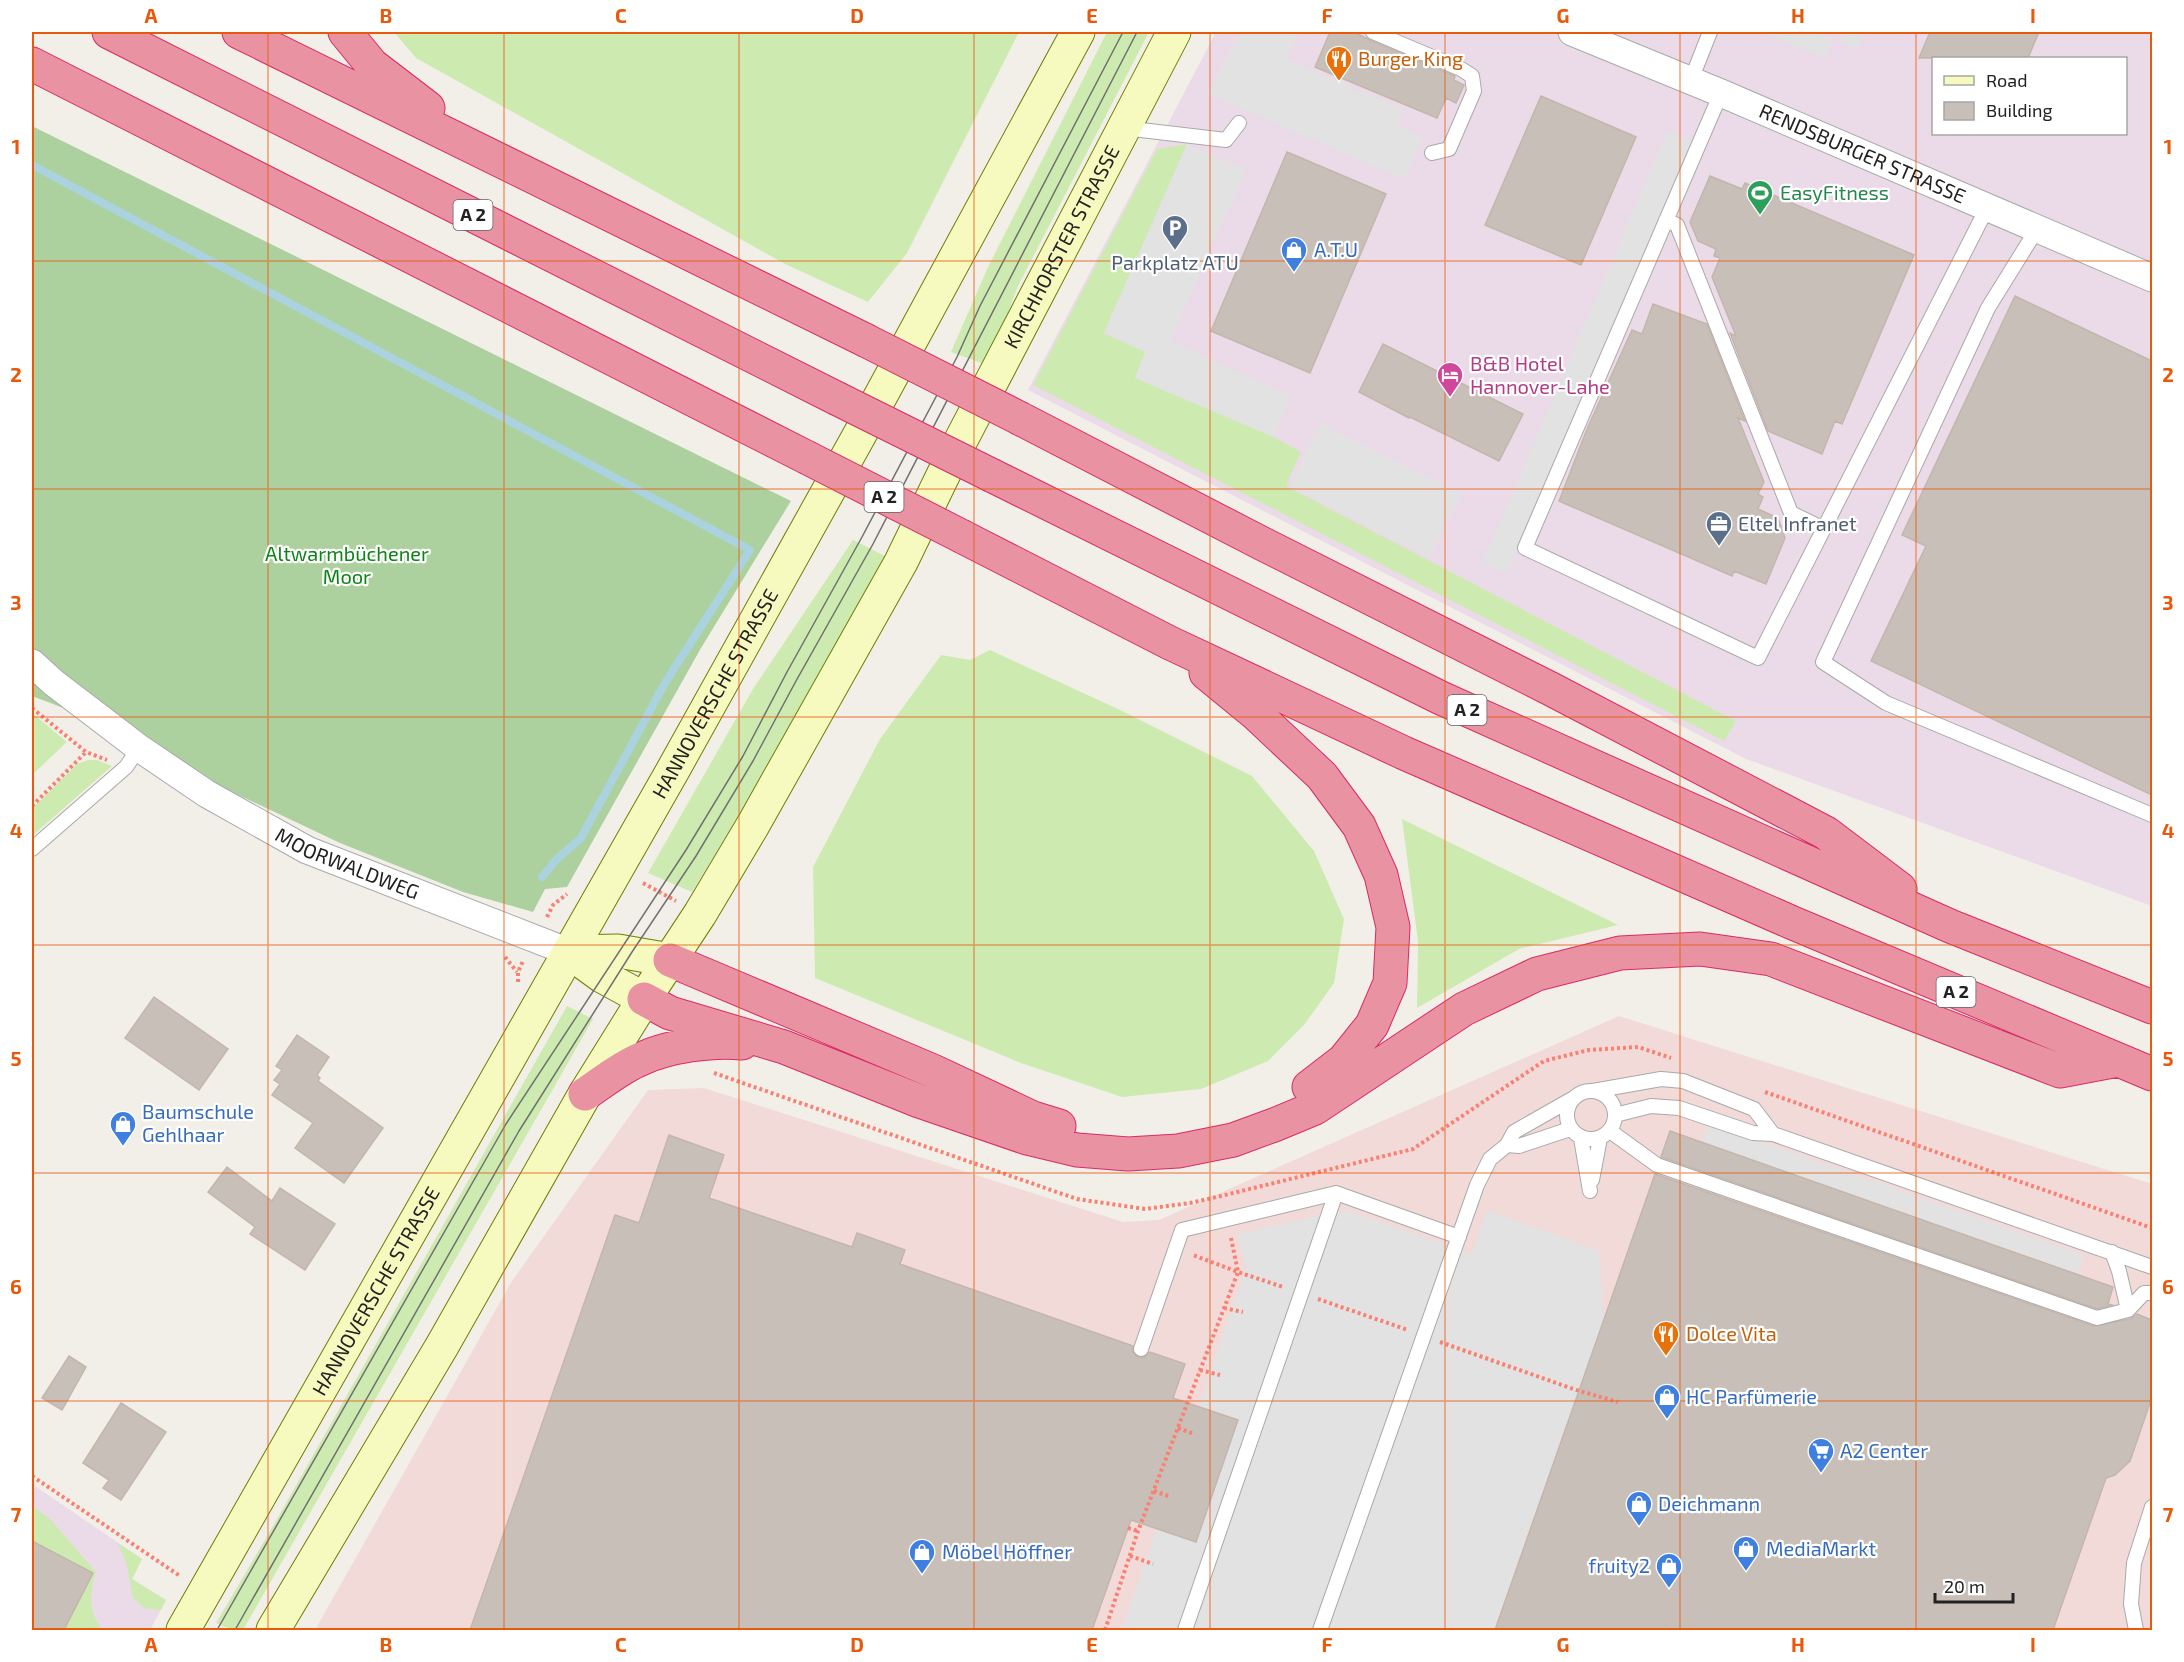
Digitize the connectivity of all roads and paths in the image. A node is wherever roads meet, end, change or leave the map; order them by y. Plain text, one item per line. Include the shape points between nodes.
1 (109, 32) edge
2 (239, 32) edge
3 (345, 32) edge
4 (1078, 32) edge
5 (1174, 32) edge
6 (1373, 32) edge
7 (1574, 32) edge
8 (1710, 32) edge
9 (32, 64) edge
10 (1691, 80) junction
11 (1721, 93) junction
12 (1239, 123) dead end
13 (1124, 128) junction
14 (1432, 153) dead end
15 (521, 171) junction
16 (1987, 208) junction
17 (1666, 220) junction
18 (2037, 230) junction
19 (2152, 278) edge
20 (1824, 529) junction
21 (1170, 643) junction
22 (32, 663) edge
23 (32, 708) edge
24 (86, 752) junction
25 (133, 758) junction
26 (32, 806) edge
27 (2152, 815) edge
28 (32, 849) edge
29 (616, 871) junction
30 (570, 892) dead end
31 (700, 914) junction
32 (1950, 926) junction
33 (535, 938) junction
34 (569, 952) junction
35 (670, 960) junction
36 (518, 972) dead end
37 (644, 999) junction
38 (2152, 1007) edge
39 (784, 1047) junction
40 (1671, 1058) dead end
41 (2118, 1060) junction
42 (709, 1071) dead end
43 (2152, 1074) edge
44 (1761, 1090) dead end
45 (1593, 1091) junction
46 (585, 1094) junction
47 (1572, 1099) junction
48 (1615, 1115) junction
49 (1576, 1134) junction
50 (1605, 1134) junction
51 (1773, 1134) junction
52 (1507, 1145) junction
53 (1336, 1193) junction
54 (1227, 1219) junction
55 (2152, 1228) edge
56 (1459, 1237) junction
57 (1175, 1248) junction
58 (2112, 1252) junction
59 (2152, 1267) edge
60 (1238, 1272) junction
61 (2152, 1293) edge
62 (1301, 1294) junction
63 (1224, 1308) junction
64 (2128, 1310) junction
65 (1243, 1312) dead end
66 (1425, 1336) junction
67 (1141, 1349) dead end
68 (1200, 1370) junction
69 (1220, 1375) dead end
70 (1617, 1402) dead end
71 (1178, 1428) junction
72 (1194, 1434) dead end
73 (32, 1476) edge
74 (1154, 1491) junction
75 (1172, 1497) dead end
76 (2152, 1507) edge
77 (1128, 1528) dead end
78 (1138, 1531) junction
79 (1130, 1556) junction
80 (1153, 1564) dead end
81 (183, 1578) dead end
82 (183, 1630) edge
83 (273, 1630) edge
84 (1105, 1630) edge
85 (1185, 1630) edge
86 (1320, 1630) edge
87 (2136, 1630) edge

1 - 32 highway, A 2, bridge via 1441,698
2 - 15 highway
3 - 15 highway via 372,64 399,87
4 - 29 main road, HANNOVERSCHE STRASSE
5 - 13 main road, KIRCHHORSTER STRASSE
6 - 14 lane via 1472,76 1474,91 1449,149
7 - 10 street, RENDSBURGER STRASSE
8 - 10 lane
9 - 21 highway, A 2, bridge
10 - 11 street, RENDSBURGER STRASSE
11 - 16 street, RENDSBURGER STRASSE
11 - 17 lane
12 - 13 lane via 1226,140
13 - 31 main road, KIRCHHORSTER STRASSE via 901,562
15 - 32 highway, bridge via 1021,419 1551,688 1826,833
16 - 18 street, RENDSBURGER STRASSE
16 - 20 lane
17 - 20 lane via 1677,225 1791,513
17 - 20 lane via 1525,548 1758,658
18 - 19 street, RENDSBURGER STRASSE
18 - 27 lane via 1988,308 1823,662 1886,704
21 - 35 highway via 1256,714 1322,776 1359,826 1381,875 1393,927 1390,983 1372,1025 1344,1060 1305,1090 1266,1110 1176,1135 1128,1138 1080,1132 1033,1118 933,1071
21 - 41 highway, A 2 via 1415,758 1793,924
22 - 25 street, MOORWALDWEG
23 - 24 path
24 - 25 path
24 - 26 path
25 - 28 lane
25 - 33 street, MOORWALDWEG via 307,850
29 - 31 path
29 - 34 main road, HANNOVERSCHE STRASSE
30 - 33 path via 553,905
31 - 35 main road
32 - 38 highway, A 2
33 - 34 street, MOORWALDWEG
33 - 36 path
34 - 35 main road via 618,951
34 - 37 main road
34 - 82 main road, HANNOVERSCHE STRASSE
35 - 37 main road
37 - 39 highway via 670,1013
37 - 46 main road
39 - 41 highway via 919,1101 1027,1138 1097,1152 1178,1151 1233,1140 1315,1107 1464,1009 1537,974 1620,952 1700,949 1771,959 2060,1071
39 - 46 highway via 723,1041 656,1052
40 - 42 path via 1638,1047 1589,1050 1544,1061 1413,1149 1190,1203 1144,1209 1077,1199
41 - 43 highway, A 2
44 - 55 path
45 - 47 lane
45 - 48 lane via 1606,1096
45 - 51 lane via 1661,1080 1683,1081 1754,1109
46 - 83 main road via 442,1346
47 - 49 lane via 1566,1119
47 - 52 lane via 1514,1132
48 - 50 lane
48 - 51 lane via 1651,1106 1679,1108 1753,1133
49 - 50 lane
49 - 50 lane via 1590,1191
49 - 52 lane
50 - 64 lane via 1658,1165 2097,1318
51 - 58 lane
52 - 56 lane via 1490,1159
53 - 54 lane
53 - 56 lane
53 - 62 lane
54 - 57 lane via 1182,1230
54 - 60 path
56 - 66 lane
57 - 60 path
57 - 67 lane
58 - 59 lane
58 - 64 lane
60 - 62 path
60 - 63 path
61 - 64 lane via 2144,1293
62 - 66 path
62 - 85 lane
63 - 65 path
63 - 68 path
66 - 70 path
66 - 86 lane
68 - 69 path
68 - 71 path
71 - 72 path
71 - 74 path
73 - 81 path
74 - 75 path
74 - 78 path
76 - 87 lane via 2134,1563 2131,1604
77 - 78 path
78 - 79 path
79 - 80 path
79 - 84 path

